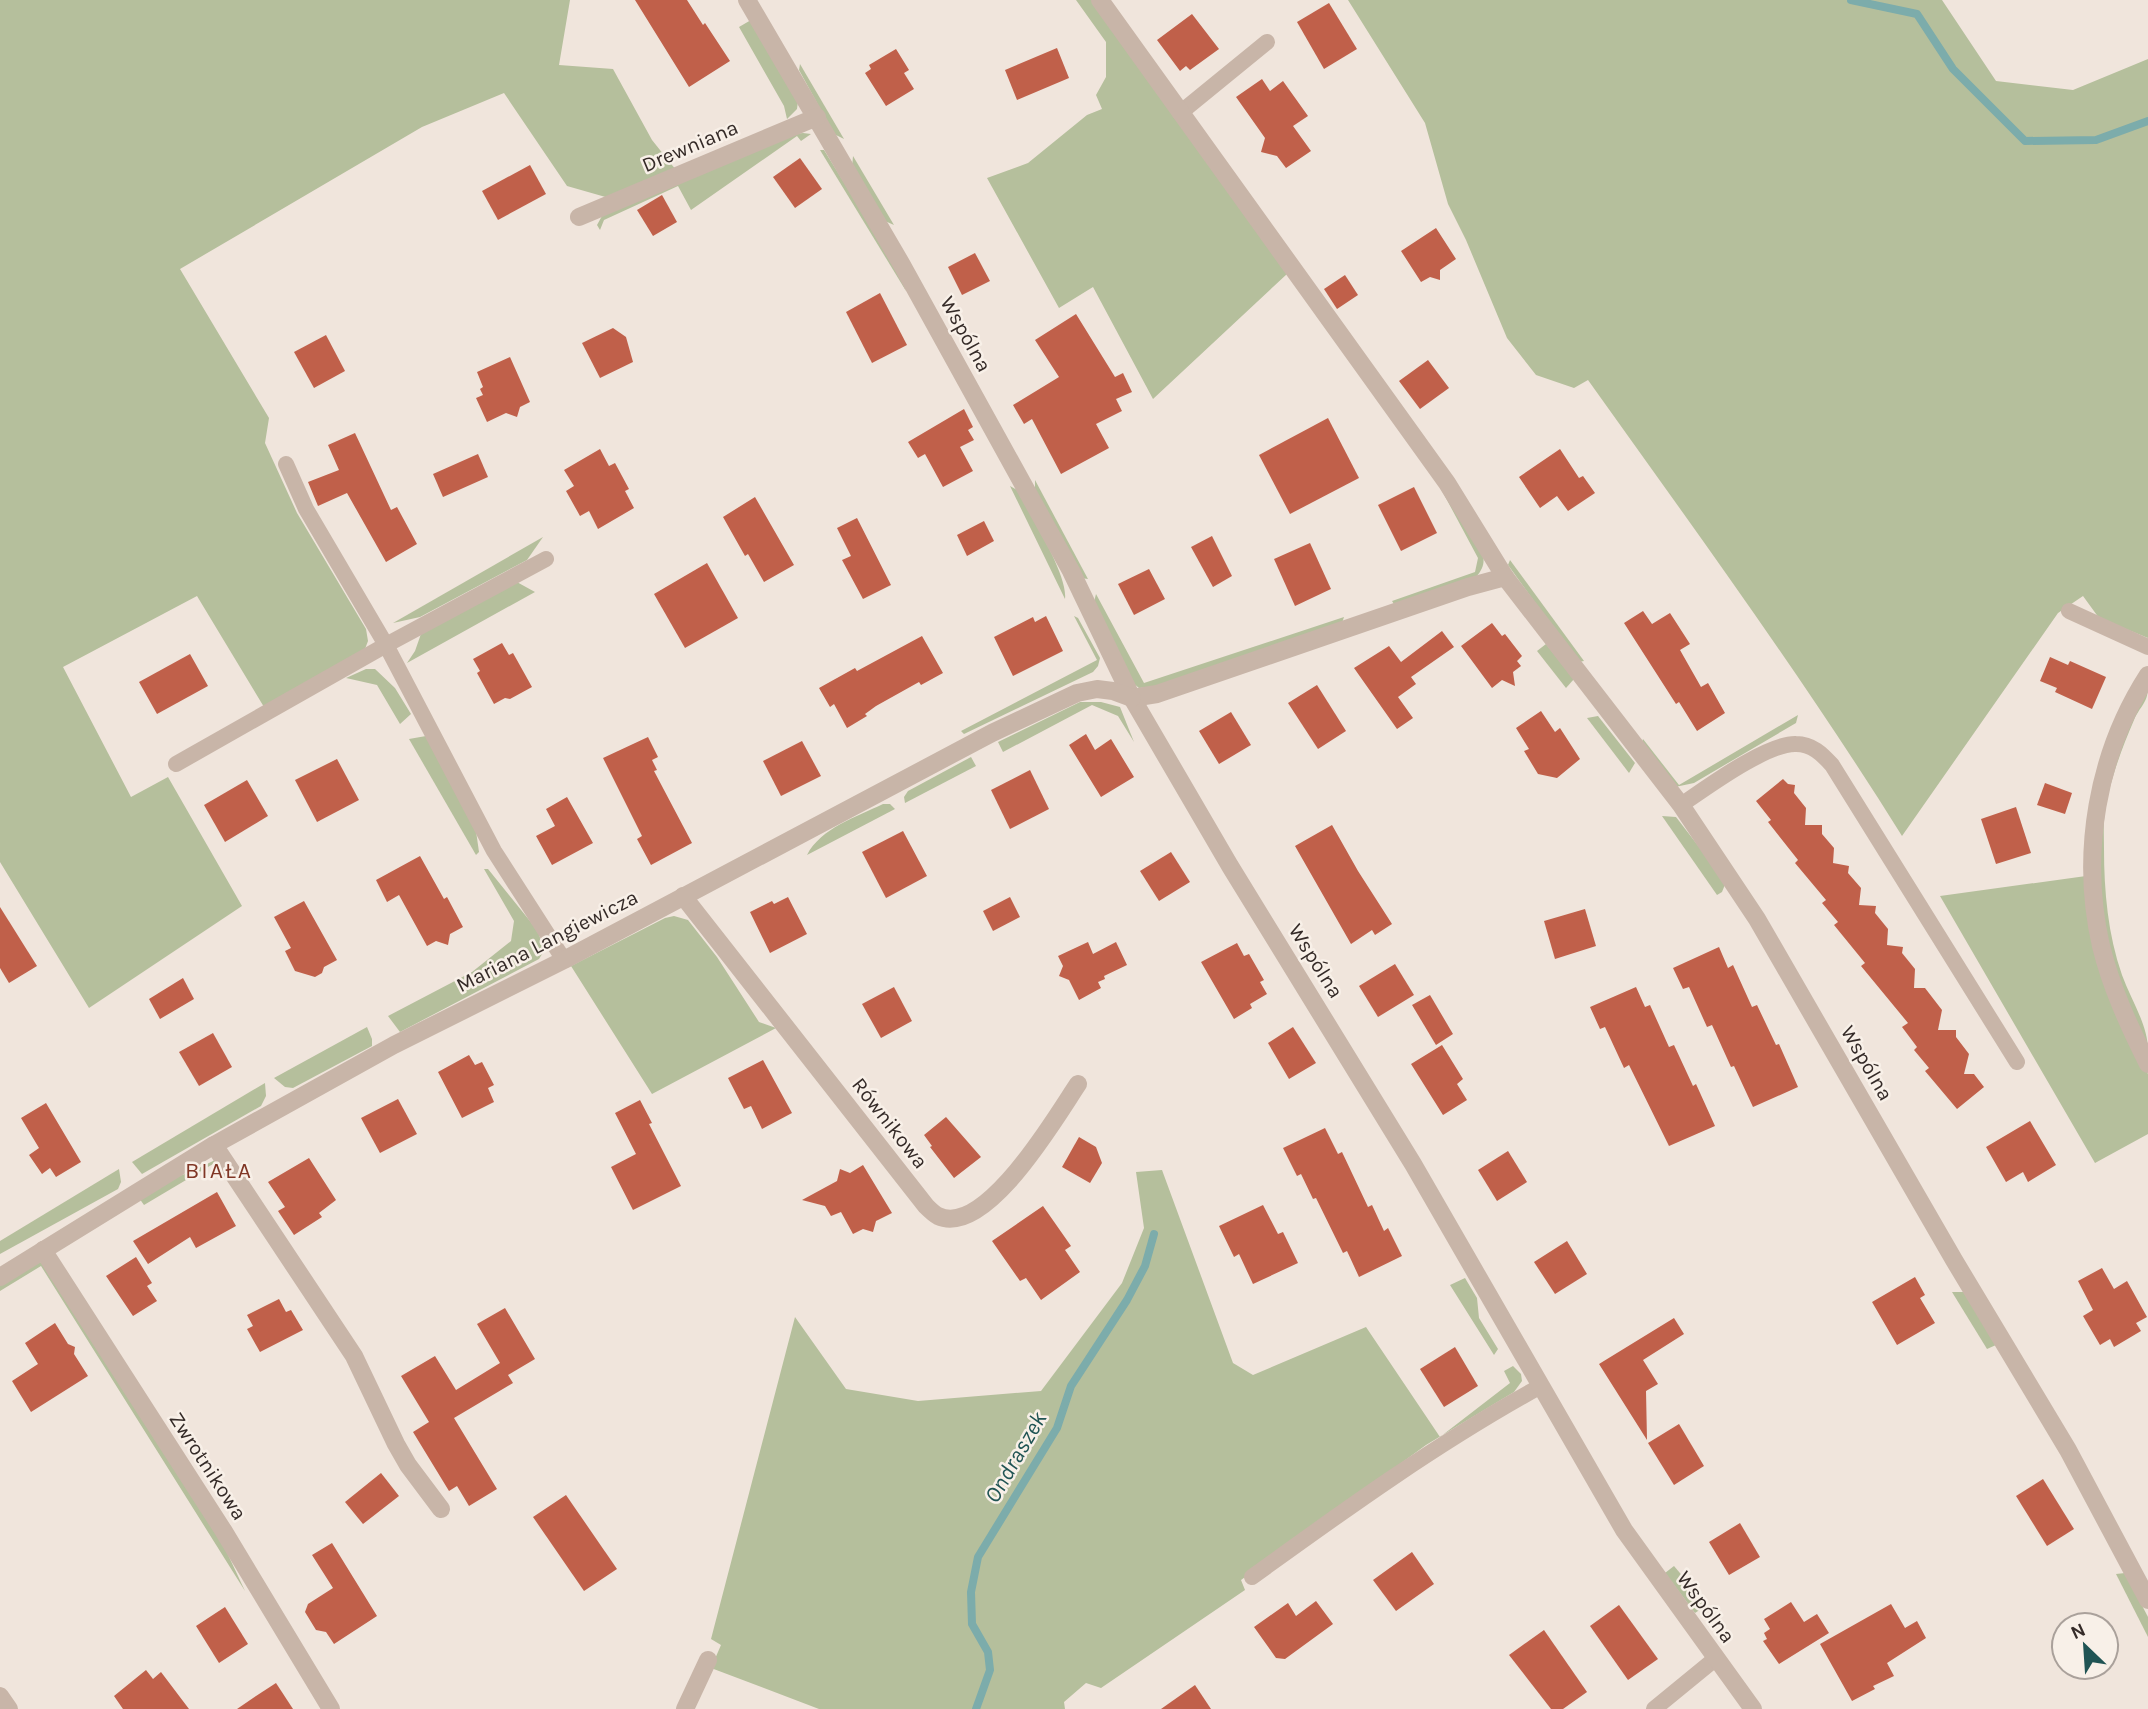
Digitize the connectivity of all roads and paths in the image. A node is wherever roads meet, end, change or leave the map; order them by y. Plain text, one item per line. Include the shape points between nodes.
1 (747, 0) edge
2 (1100, 0) edge
3 (1267, 42) dead end
4 (1180, 113) junction
5 (817, 117) junction
6 (579, 217) dead end
7 (286, 464) dead end
8 (547, 559) dead end
9 (1505, 577) junction
10 (2069, 611) dead end
11 (386, 645) junction
12 (2148, 647) edge
13 (2148, 675) edge
14 (1132, 698) junction
15 (176, 764) dead end
16 (1681, 805) junction
17 (682, 896) junction
18 (564, 960) junction
19 (2017, 1062) dead end
20 (2148, 1064) edge
21 (1078, 1084) dead end
22 (214, 1145) junction
23 (43, 1250) junction
24 (0, 1277) edge
25 (1541, 1386) junction
26 (441, 1509) dead end
27 (1252, 1577) dead end
28 (2148, 1600) edge
29 (1716, 1659) junction
30 (708, 1660) dead end
31 (0, 1696) edge
32 (9, 1709) edge
33 (331, 1709) edge
34 (685, 1709) edge
35 (1654, 1709) edge
36 (1753, 1709) edge

1 - 5 street, Wspólna
2 - 4 street, Wspólna
3 - 4 lane
4 - 9 street, Wspólna via 1447,483
5 - 6 street, Drewniana
5 - 14 street, Wspólna via 1071,571
7 - 11 lane via 306,509
8 - 11 lane
9 - 14 street via 1157,694
9 - 16 street, Wspólna
10 - 12 lane
11 - 15 lane
11 - 18 lane via 494,851
13 - 20 street via 2126,715 2101,781 2092,876 2102,948 2116,993
14 - 17 street, Mariana Langiewicza via 1097,689 1050,704
14 - 25 street, Wspólna
16 - 19 lane via 1775,747 1796,744 1816,749 1832,765
16 - 28 street, Wspólna via 1757,919 2068,1450
17 - 18 street, Mariana Langiewicza
17 - 21 street, Równikowa via 938,1216 962,1216 1003,1188 1023,1167
18 - 22 street, Mariana Langiewicza via 394,1045
22 - 23 street, Mariana Langiewicza
22 - 26 street via 354,1356 396,1444
23 - 24 street, Mariana Langiewicza
23 - 33 street, Zwrotnikowa via 223,1530
25 - 27 lane via 1420,1457
25 - 29 street, Wspólna via 1624,1530
29 - 35 lane
29 - 36 street, Wspólna
30 - 34 street
31 - 32 street

